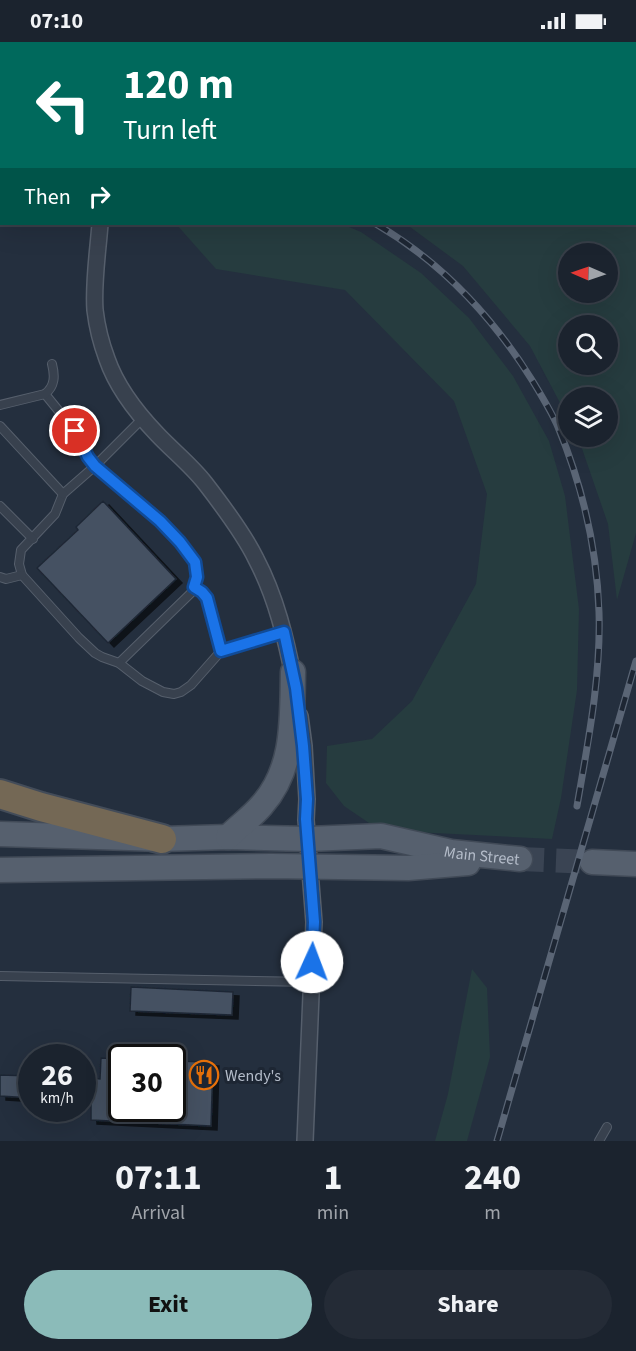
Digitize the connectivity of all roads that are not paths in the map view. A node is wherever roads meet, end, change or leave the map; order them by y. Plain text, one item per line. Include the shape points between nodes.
1 (100, 225) edge
2 (52, 363) dead end
3 (45, 394) junction
4 (0, 405) edge
5 (143, 418) junction
6 (0, 426) edge
7 (95, 466) junction
8 (63, 494) junction
9 (0, 506) edge
10 (33, 538) junction
11 (22, 575) junction
12 (0, 577) edge
13 (194, 587) junction
14 (284, 632) junction
15 (221, 651) junction
16 (119, 663) junction
17 (293, 672) junction
18 (0, 794) edge
19 (0, 834) edge
20 (228, 837) junction
21 (162, 839) junction
22 (309, 839) junction
23 (592, 862) tunnel mouth
24 (636, 864) edge
25 (310, 867) junction
26 (0, 870) edge
27 (0, 976) edge
28 (312, 982) junction
29 (607, 1127) dead end
30 (305, 1141) edge
31 (599, 1141) edge

1 - 5 street via 95,296 99,334 114,377
2 - 3 lane via 53,386
3 - 4 lane
3 - 7 lane via 75,431
5 - 7 lane
5 - 14 street via 205,483 247,541 271,592
6 - 8 lane
7 - 8 lane
7 - 13 lane via 180,542 195,562
8 - 10 lane via 55,514
9 - 10 lane
10 - 11 lane via 21,550
11 - 12 lane
11 - 16 lane via 95,653
13 - 15 lane via 207,598
13 - 16 lane
14 - 15 lane
14 - 17 street
15 - 16 lane via 191,685 174,694 142,681
17 - 20 main road via 285,768 264,803
17 - 22 street
18 - 21 highway
19 - 21 main road, Main Street
20 - 21 main road, Main Street
20 - 22 main road, Main Street
22 - 25 street
22 - 25 main road, Main Street via 381,836 451,852 520,859 408,868
23 - 24 main road
25 - 26 main road, Main Street
25 - 28 street via 314,922
27 - 28 lane
28 - 30 street
29 - 31 lane

